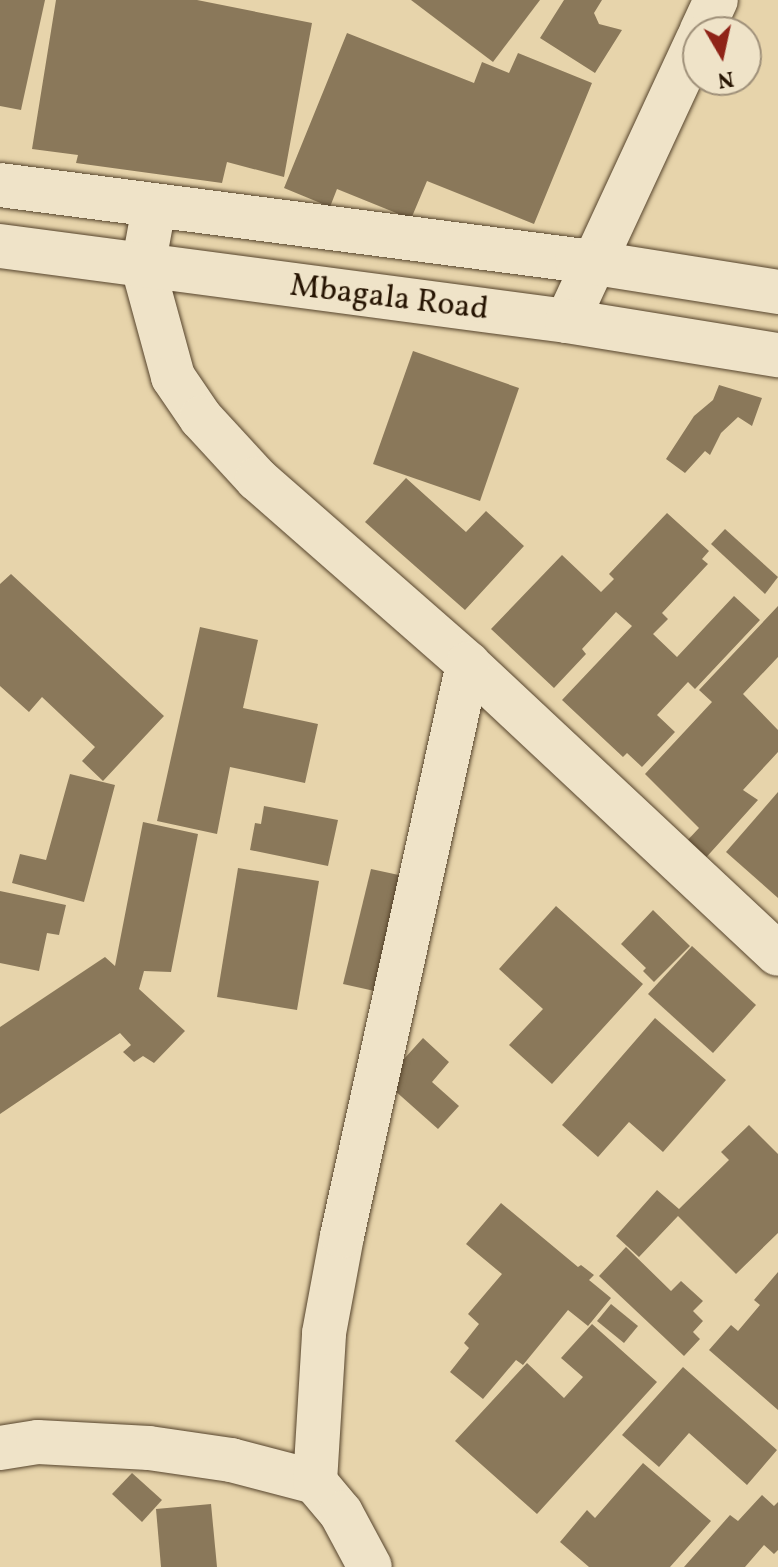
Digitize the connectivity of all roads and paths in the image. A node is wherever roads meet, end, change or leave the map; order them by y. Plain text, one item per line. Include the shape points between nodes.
1 (682, 73) edge
2 (0, 185) edge
3 (154, 207) junction
4 (0, 246) edge
5 (594, 262) junction
6 (143, 267) junction
7 (778, 292) edge
8 (567, 321) junction
9 (778, 355) edge
10 (468, 664) junction
11 (778, 954) edge
12 (0, 1411) edge
13 (19, 1445) edge
14 (315, 1482) junction
15 (370, 1567) edge

1 - 5 street
2 - 3 street, Mbagala Road
3 - 5 street, Mbagala Road
3 - 6 street
4 - 6 street, Mbagala Road
5 - 7 street, Mbagala Road
5 - 8 street
6 - 8 street, Mbagala Road
6 - 10 street via 173,377 201,418 257,479
8 - 9 street, Mbagala Road
10 - 11 street
10 - 14 street via 342,1236 324,1333
12 - 13 street
13 - 14 street via 149,1448 231,1460
14 - 15 street via 341,1513

